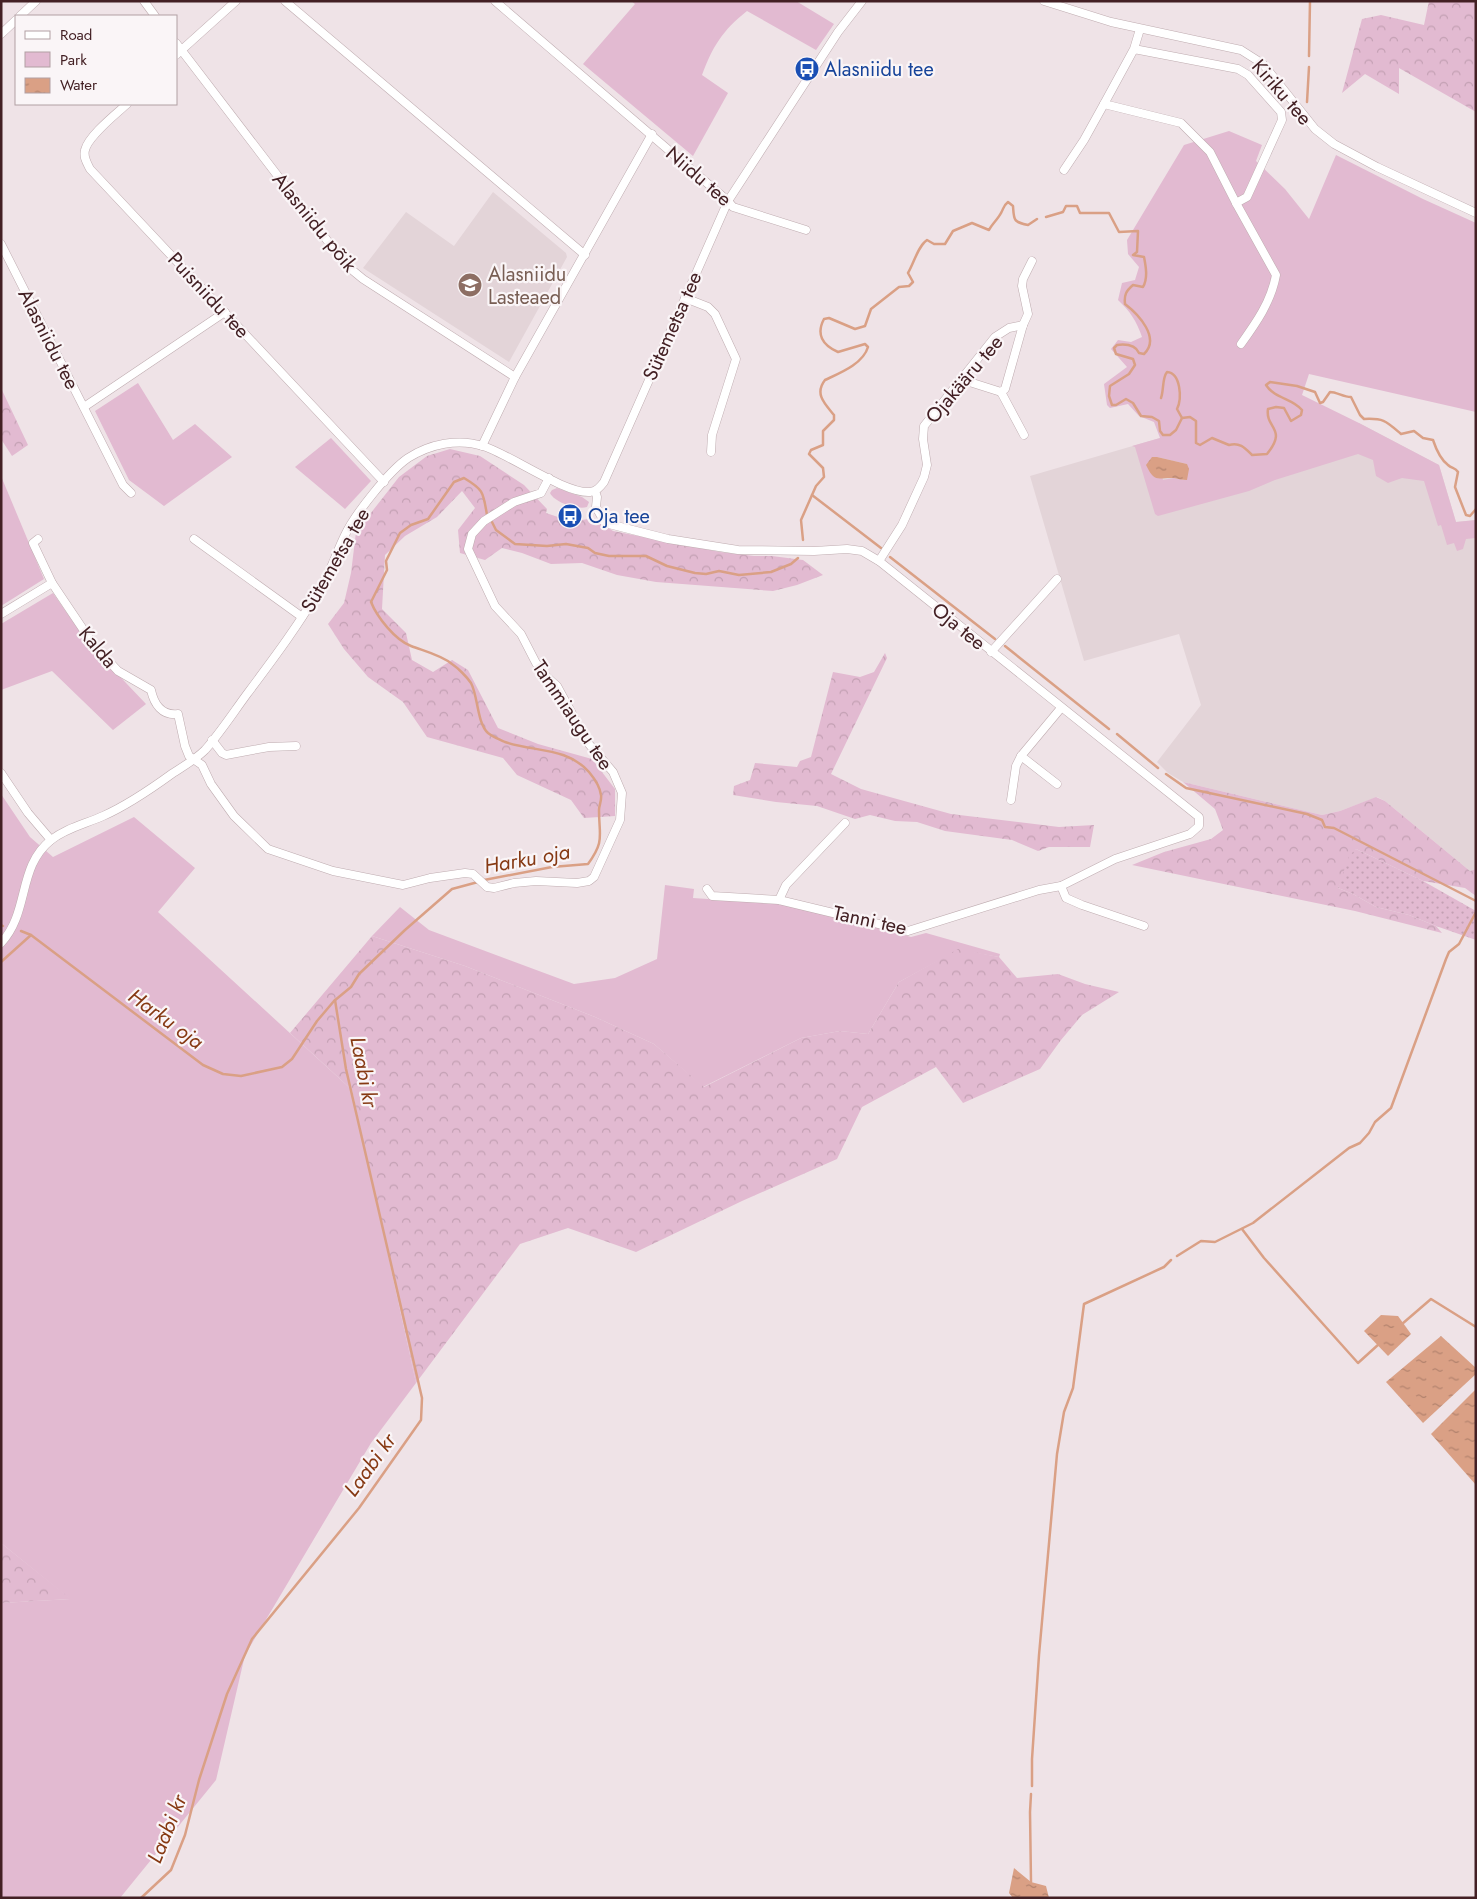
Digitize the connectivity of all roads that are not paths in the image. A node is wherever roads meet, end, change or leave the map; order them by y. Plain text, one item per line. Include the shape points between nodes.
1 (36, 1) edge
2 (144, 1) edge
3 (236, 1) edge
4 (284, 1) edge
5 (495, 1) edge
6 (862, 1) edge
7 (1044, 1) edge
8 (21, 15) edge
9 (154, 15) edge
10 (15, 21) edge
11 (1140, 28) junction
12 (1, 34) edge
13 (1134, 49) junction
14 (179, 53) edge
15 (1104, 104) junction
16 (126, 105) edge
17 (652, 134) junction
18 (1064, 170) dead end
19 (728, 201) junction
20 (1236, 203) junction
21 (1476, 213) edge
22 (806, 230) dead end
23 (1, 244) edge
24 (585, 255) junction
25 (1032, 261) dead end
26 (685, 298) junction
27 (226, 312) junction
28 (1023, 325) junction
29 (1241, 344) dead end
30 (515, 377) junction
31 (960, 379) junction
32 (1001, 392) junction
33 (84, 407) junction
34 (1024, 435) dead end
35 (482, 446) junction
36 (711, 452) dead end
37 (549, 478) junction
38 (384, 482) junction
39 (595, 491) junction
40 (131, 493) dead end
41 (38, 538) dead end
42 (194, 540) dead end
43 (879, 561) junction
44 (1056, 579) dead end
45 (52, 583) junction
46 (1, 614) edge
47 (302, 617) junction
48 (992, 652) junction
49 (1061, 708) junction
50 (212, 740) junction
51 (296, 746) dead end
52 (1021, 756) junction
53 (194, 759) junction
54 (1, 773) edge
55 (1057, 784) dead end
56 (1011, 800) dead end
57 (1192, 811) joint
58 (845, 823) dead end
59 (51, 840) junction
60 (1061, 886) junction
61 (707, 889) dead end
62 (779, 900) junction
63 (1144, 926) dead end
64 (1, 944) edge

1 - 8 street
2 - 9 street
3 - 14 street
4 - 24 street
5 - 17 street
6 - 19 street, Sütemetsa tee
7 - 11 street, Kiriku tee
10 - 12 street
11 - 13 street
11 - 21 street, Kiriku tee via 1241,50 1252,56 1263,64 1324,137 1377,167
13 - 15 street
13 - 20 street via 1238,69 1248,75 1281,112 1282,120 1247,197
14 - 30 street, Alasniidu põik via 346,265 363,280
15 - 18 street
15 - 20 street via 1181,124 1210,152
16 - 27 street, Puisniidu tee via 90,141 84,151 85,159 90,169
17 - 19 street, Niidu tee
17 - 24 street
19 - 22 street, Niidu tee via 733,207
19 - 26 street, Sütemetsa tee
20 - 29 street via 1276,276 1262,315
23 - 33 street, Alasniidu tee
24 - 30 street
25 - 28 street, Ojakääru tee via 1022,286 1028,314
26 - 36 street via 708,307 715,314 736,359 712,435
26 - 39 street, Sütemetsa tee via 604,482
27 - 33 street, Alasniidu tee
27 - 38 street, Puisniidu tee
28 - 31 street, Ojakääru tee via 1009,328 995,338
28 - 32 street via 1005,389
30 - 35 street
31 - 32 street
31 - 43 street, Ojakääru tee via 924,426 924,477 902,525
32 - 34 street
33 - 40 street, Alasniidu tee
35 - 37 street, Sütemetsa tee
35 - 38 street, Sütemetsa tee via 459,442 435,445 407,459
37 - 39 street, Sütemetsa tee via 571,489
37 - 53 street, Tammiaugu tee via 541,493 514,502 484,521 472,534 468,549 495,606 521,634 536,663 557,686 588,743 613,772 622,793 620,820 589,882 536,881 494,888 465,873 403,885 333,871 268,848 234,816 202,765
38 - 47 street, Sütemetsa tee via 351,524 324,582
39 - 43 street, Oja tee via 596,508 605,522 668,539 738,550 847,549 862,551
41 - 45 street, Kalda via 33,543
42 - 47 street
43 - 48 street, Oja tee
44 - 48 street
45 - 46 street
45 - 53 street, Kalda via 93,644 118,671 151,690 154,703 166,713 178,714 185,746
47 - 50 street, Sütemetsa tee
48 - 49 street, Oja tee
49 - 52 street
49 - 57 street, Oja tee
50 - 51 street via 226,755 269,746
50 - 53 street, Sütemetsa tee
52 - 55 street
52 - 56 street via 1016,766
53 - 59 street, Sütemetsa tee via 127,804
54 - 59 street
57 - 60 street, Tanni tee via 1199,817 1199,826 1190,834 1115,859
58 - 62 street via 786,885
59 - 64 street, Sütemetsa tee via 33,864 19,914
60 - 62 street, Tanni tee via 908,931
60 - 63 street via 1066,898
61 - 62 street, Tanni tee via 712,896

